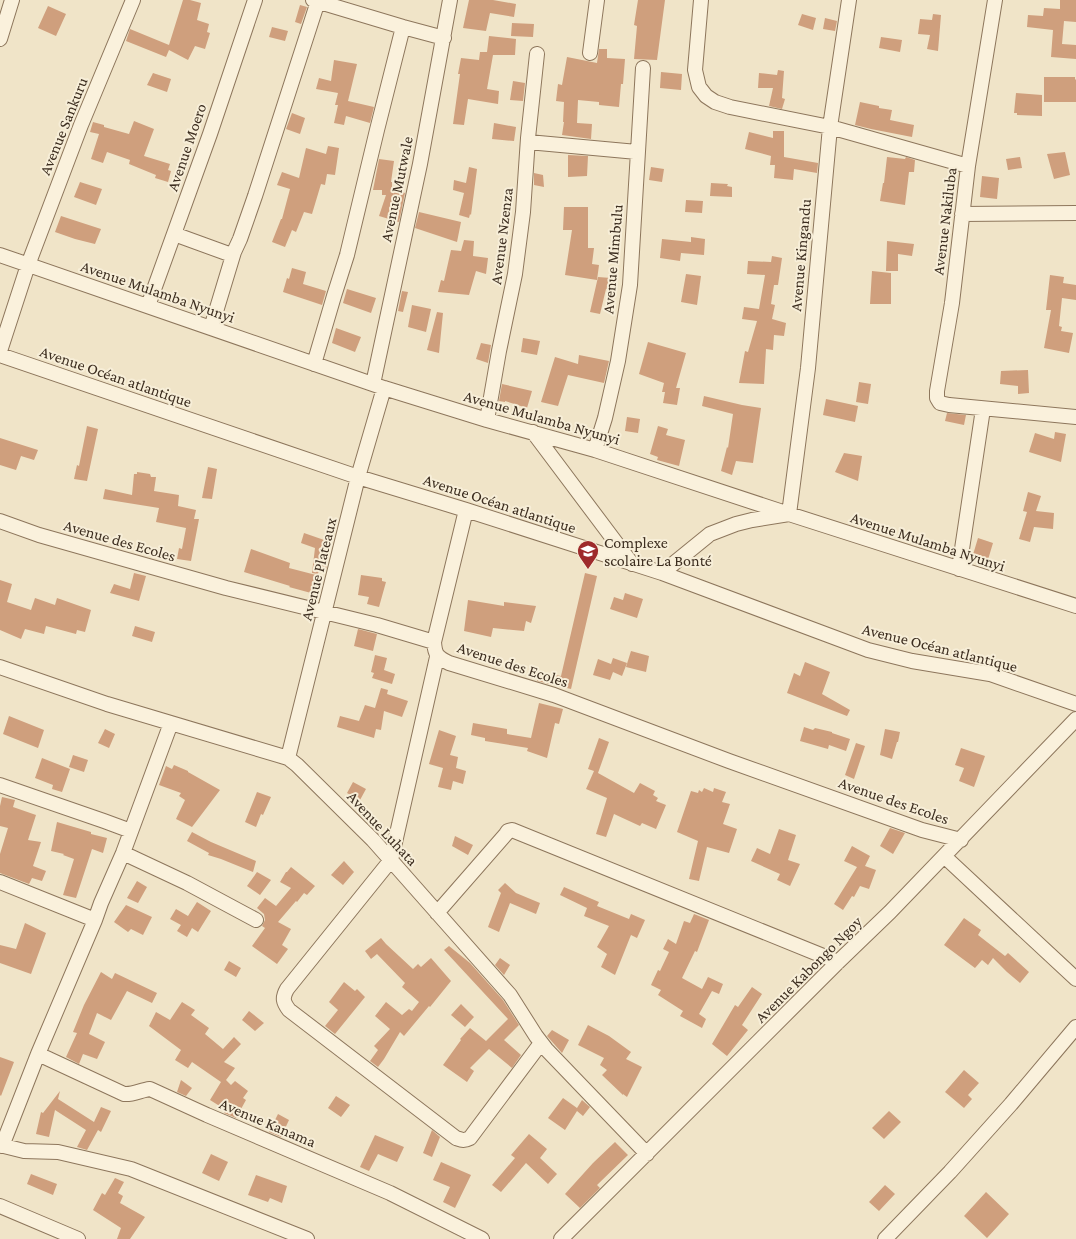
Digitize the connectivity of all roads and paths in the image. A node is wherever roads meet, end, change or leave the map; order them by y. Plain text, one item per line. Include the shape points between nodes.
1 (12, 0) edge
2 (133, 0) edge
3 (255, 0) edge
4 (450, 0) edge
5 (597, 0) edge
6 (701, 0) edge
7 (849, 0) edge
8 (995, 0) edge
9 (315, 1) edge
10 (403, 27) junction
11 (444, 38) junction
12 (0, 39) edge
13 (590, 53) dead end
14 (537, 54) dead end
15 (643, 68) dead end
16 (830, 127) junction
17 (528, 142) junction
18 (637, 152) junction
19 (968, 166) junction
20 (1076, 213) edge
21 (962, 214) junction
22 (174, 234) junction
23 (234, 252) junction
24 (0, 255) edge
25 (28, 265) junction
26 (148, 306) junction
27 (211, 328) junction
28 (0, 353) edge
29 (314, 364) junction
30 (378, 386) junction
31 (983, 409) junction
32 (1076, 417) edge
33 (486, 420) junction
34 (533, 432) junction
35 (595, 450) junction
36 (358, 477) junction
37 (466, 510) junction
38 (789, 514) junction
39 (0, 521) edge
40 (632, 564) junction
41 (959, 569) junction
42 (662, 573) junction
43 (1076, 606) edge
44 (325, 612) junction
45 (434, 642) junction
46 (437, 657) junction
47 (0, 667) edge
48 (1076, 704) edge
49 (1076, 720) edge
50 (171, 723) junction
51 (288, 758) junction
52 (0, 785) edge
53 (131, 831) junction
54 (961, 840) junction
55 (123, 853) junction
56 (944, 856) junction
57 (391, 860) junction
58 (0, 882) edge
59 (437, 913) junction
60 (95, 920) junction
61 (256, 920) dead end
62 (838, 962) junction
63 (1076, 979) edge
64 (1076, 1027) edge
65 (541, 1043) junction
66 (38, 1054) junction
67 (1, 1145) edge
68 (647, 1154) junction
69 (0, 1206) edge
70 (78, 1239) edge
71 (307, 1239) edge
72 (482, 1239) edge
73 (561, 1239) edge
74 (885, 1239) edge

1 - 12 street
2 - 25 street, Avenue Sankuru
3 - 22 street, Avenue Moero
4 - 11 street, Avenue Mutwale
5 - 13 street
6 - 16 street via 695,70 699,87 706,96 730,107
7 - 16 street, Avenue Kingandu
8 - 19 street, Avenue Nakiluba
9 - 10 street
9 - 23 street via 255,196
10 - 11 street
10 - 29 street via 347,254
11 - 30 street, Avenue Mutwale
14 - 17 street, Avenue Nzenza
15 - 18 street, Avenue Mimbulu
16 - 19 street
16 - 38 street, Avenue Kingandu via 808,368
17 - 18 street
17 - 33 street, Avenue Nzenza via 515,274
18 - 35 street, Avenue Mimbulu via 630,285 618,361
19 - 21 street, Avenue Nakiluba
20 - 21 street
21 - 31 street, Avenue Nakiluba via 937,398 949,406
22 - 23 street via 229,254
22 - 26 street, Avenue Moero
23 - 27 street
24 - 25 street, Avenue Mulamba Nyunyi
25 - 26 street, Avenue Mulamba Nyunyi
25 - 28 street, Avenue Sankuru
26 - 27 street, Avenue Mulamba Nyunyi
27 - 29 street, Avenue Mulamba Nyunyi
28 - 36 street, Avenue Océan atlantique
29 - 30 street, Avenue Mulamba Nyunyi
30 - 33 street, Avenue Mulamba Nyunyi
30 - 36 street, Avenue Plateaux
31 - 32 street
31 - 41 street
33 - 34 street, Avenue Mulamba Nyunyi
34 - 35 street, Avenue Mulamba Nyunyi
34 - 40 street
35 - 38 street, Avenue Mulamba Nyunyi
36 - 37 street, Avenue Océan atlantique
36 - 44 street, Avenue Plateaux
37 - 40 street, Avenue Océan atlantique
37 - 45 street
38 - 41 street, Avenue Mulamba Nyunyi
38 - 42 street via 752,520 710,534
39 - 44 street, Avenue des Ecoles via 226,588
40 - 42 street, Avenue Océan atlantique
41 - 43 street, Avenue Mulamba Nyunyi
42 - 48 street, Avenue Océan atlantique via 868,650 990,674
44 - 45 street, Avenue des Ecoles
44 - 51 street, Avenue Plateaux
45 - 46 street, Avenue des Ecoles
46 - 54 street, Avenue des Ecoles via 554,696 922,830
46 - 57 street
47 - 50 street, Avenue Luhata
49 - 54 street, Avenue Kabongo Ngoy
50 - 51 street, Avenue Luhata
50 - 53 street
51 - 57 street, Avenue Luhata
52 - 53 street
53 - 55 street
54 - 56 street, Avenue Kabongo Ngoy
55 - 60 street
55 - 61 street
56 - 62 street, Avenue Kabongo Ngoy
56 - 63 street
57 - 59 street, Avenue Luhata
57 - 65 street via 287,989 284,1004 462,1141 470,1138
58 - 60 street
59 - 62 street via 512,830
59 - 65 street, Avenue Luhata via 510,995
60 - 66 street
62 - 68 street, Avenue Kabongo Ngoy
64 - 74 street via 950,1172
65 - 68 street, Avenue Luhata
66 - 67 street
66 - 72 street, Avenue Kanama via 124,1094 150,1089 390,1193
67 - 71 street via 24,1151 58,1152 131,1169
68 - 73 street, Avenue Kabongo Ngoy
69 - 70 street

